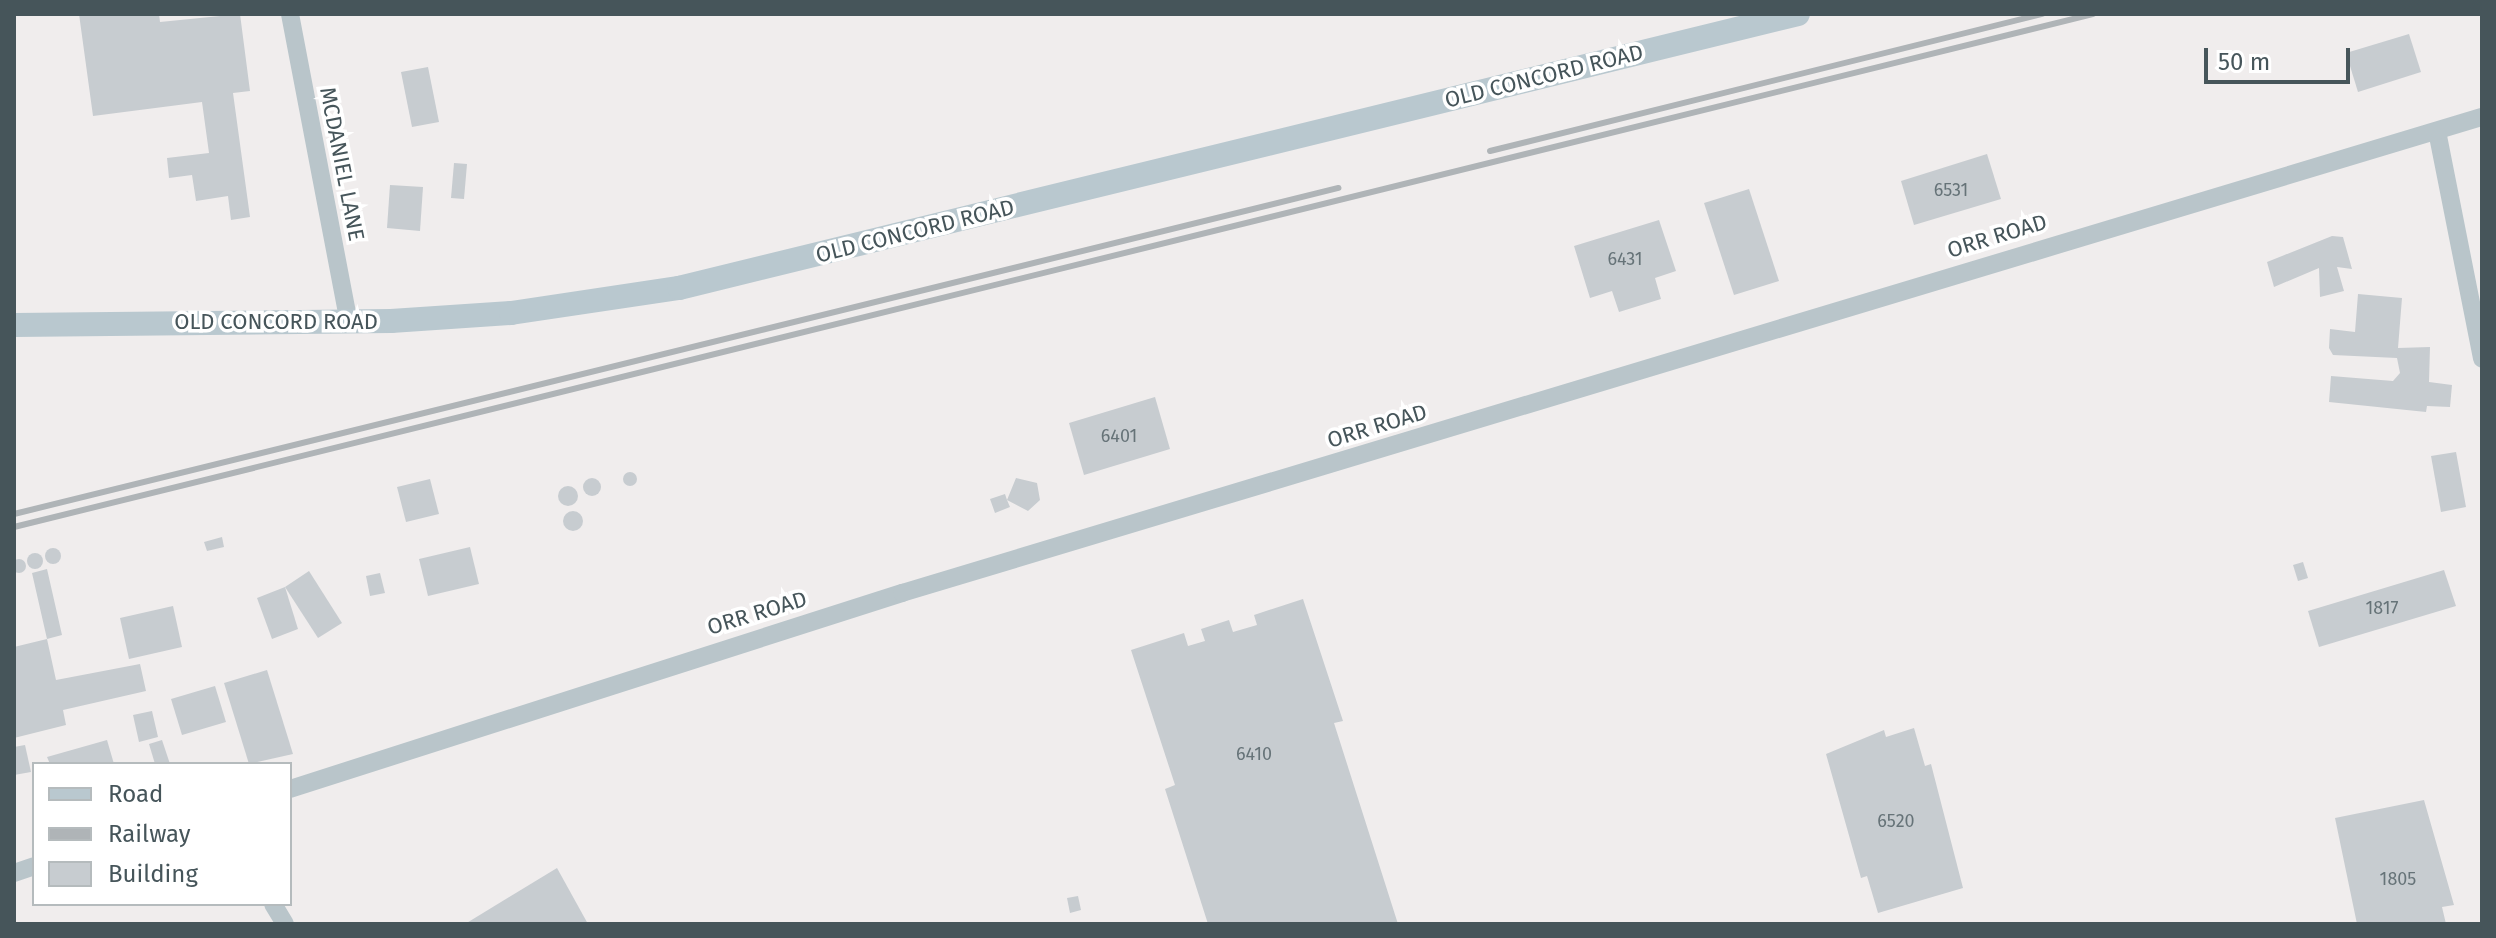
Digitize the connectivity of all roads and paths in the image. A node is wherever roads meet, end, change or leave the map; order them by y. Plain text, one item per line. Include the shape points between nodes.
1 (290, 14) edge
2 (1798, 14) edge
3 (2482, 117) edge
4 (2437, 131) junction
5 (349, 322) junction
6 (14, 325) edge
7 (2482, 359) edge
8 (292, 788) edge
9 (274, 906) edge
10 (285, 924) edge

1 - 5 street, MCDANIEL LANE
2 - 5 street, OLD CONCORD ROAD via 679,288 511,313
3 - 4 street, ORR ROAD
4 - 7 street
4 - 8 street, ORR ROAD via 887,597
5 - 6 street, OLD CONCORD ROAD
9 - 10 street

